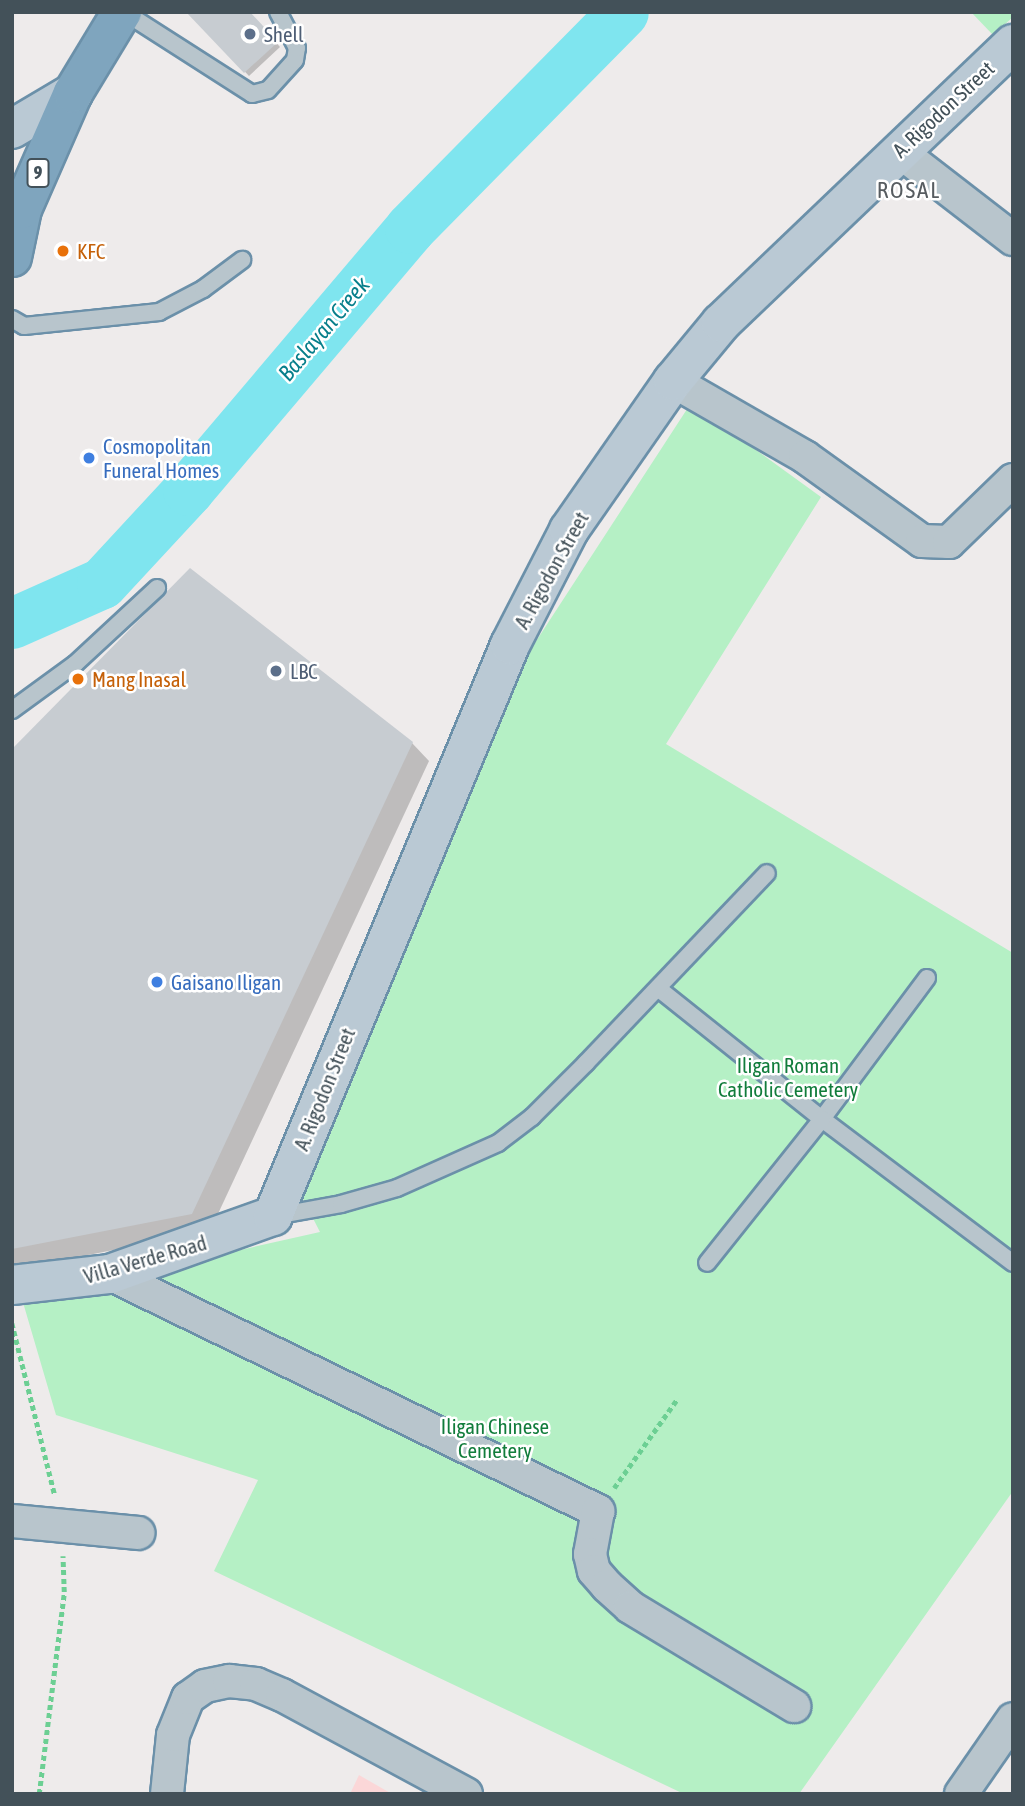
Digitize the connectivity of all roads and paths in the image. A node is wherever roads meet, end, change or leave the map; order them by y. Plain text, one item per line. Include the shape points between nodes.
1 (123, 12) edge
2 (278, 12) edge
3 (1013, 44) edge
4 (73, 93) junction
5 (12, 129) edge
6 (899, 151) junction
7 (1013, 239) edge
8 (12, 257) edge
9 (242, 260) dead end
10 (12, 319) edge
11 (673, 381) junction
12 (1013, 480) edge
13 (157, 588) dead end
14 (12, 710) edge
15 (767, 873) dead end
16 (927, 978) dead end
17 (659, 989) junction
18 (822, 1119) junction
19 (273, 1216) junction
20 (707, 1263) dead end
21 (1013, 1263) edge
22 (110, 1274) junction
23 (12, 1285) edge
24 (12, 1323) edge
25 (678, 1398) dead end
26 (598, 1511) junction
27 (12, 1521) edge
28 (63, 1527) junction
29 (138, 1533) dead end
30 (794, 1706) dead end
31 (1013, 1719) edge
32 (39, 1794) edge
33 (167, 1794) edge
34 (466, 1794) edge
35 (961, 1794) edge

1 - 2 lane via 252,94 268,90 295,60 298,48
1 - 4 highway, 9
3 - 6 street, A. Rigodon Street
4 - 5 street
4 - 8 highway, 9 via 22,209
6 - 7 street
6 - 11 street, A. Rigodon Street via 721,323
9 - 10 lane via 203,289 159,312 24,326
11 - 12 street via 805,457 922,541 949,542
11 - 19 street, A. Rigodon Street via 569,530 510,645
13 - 14 lane via 75,664
15 - 17 lane
16 - 18 lane
17 - 18 lane
17 - 19 lane via 532,1117 498,1143 397,1188 341,1205
18 - 20 lane
18 - 21 lane
19 - 22 street, Villa Verde Road via 242,1231
22 - 23 street, Villa Verde Road
22 - 26 street
24 - 28 path
25 - 26 path
26 - 30 street via 590,1554 594,1570 607,1586 630,1607
27 - 28 street
28 - 29 street
28 - 32 path via 64,1592
31 - 35 street
33 - 34 street via 173,1735 188,1698 205,1686 229,1681 256,1684 282,1695

